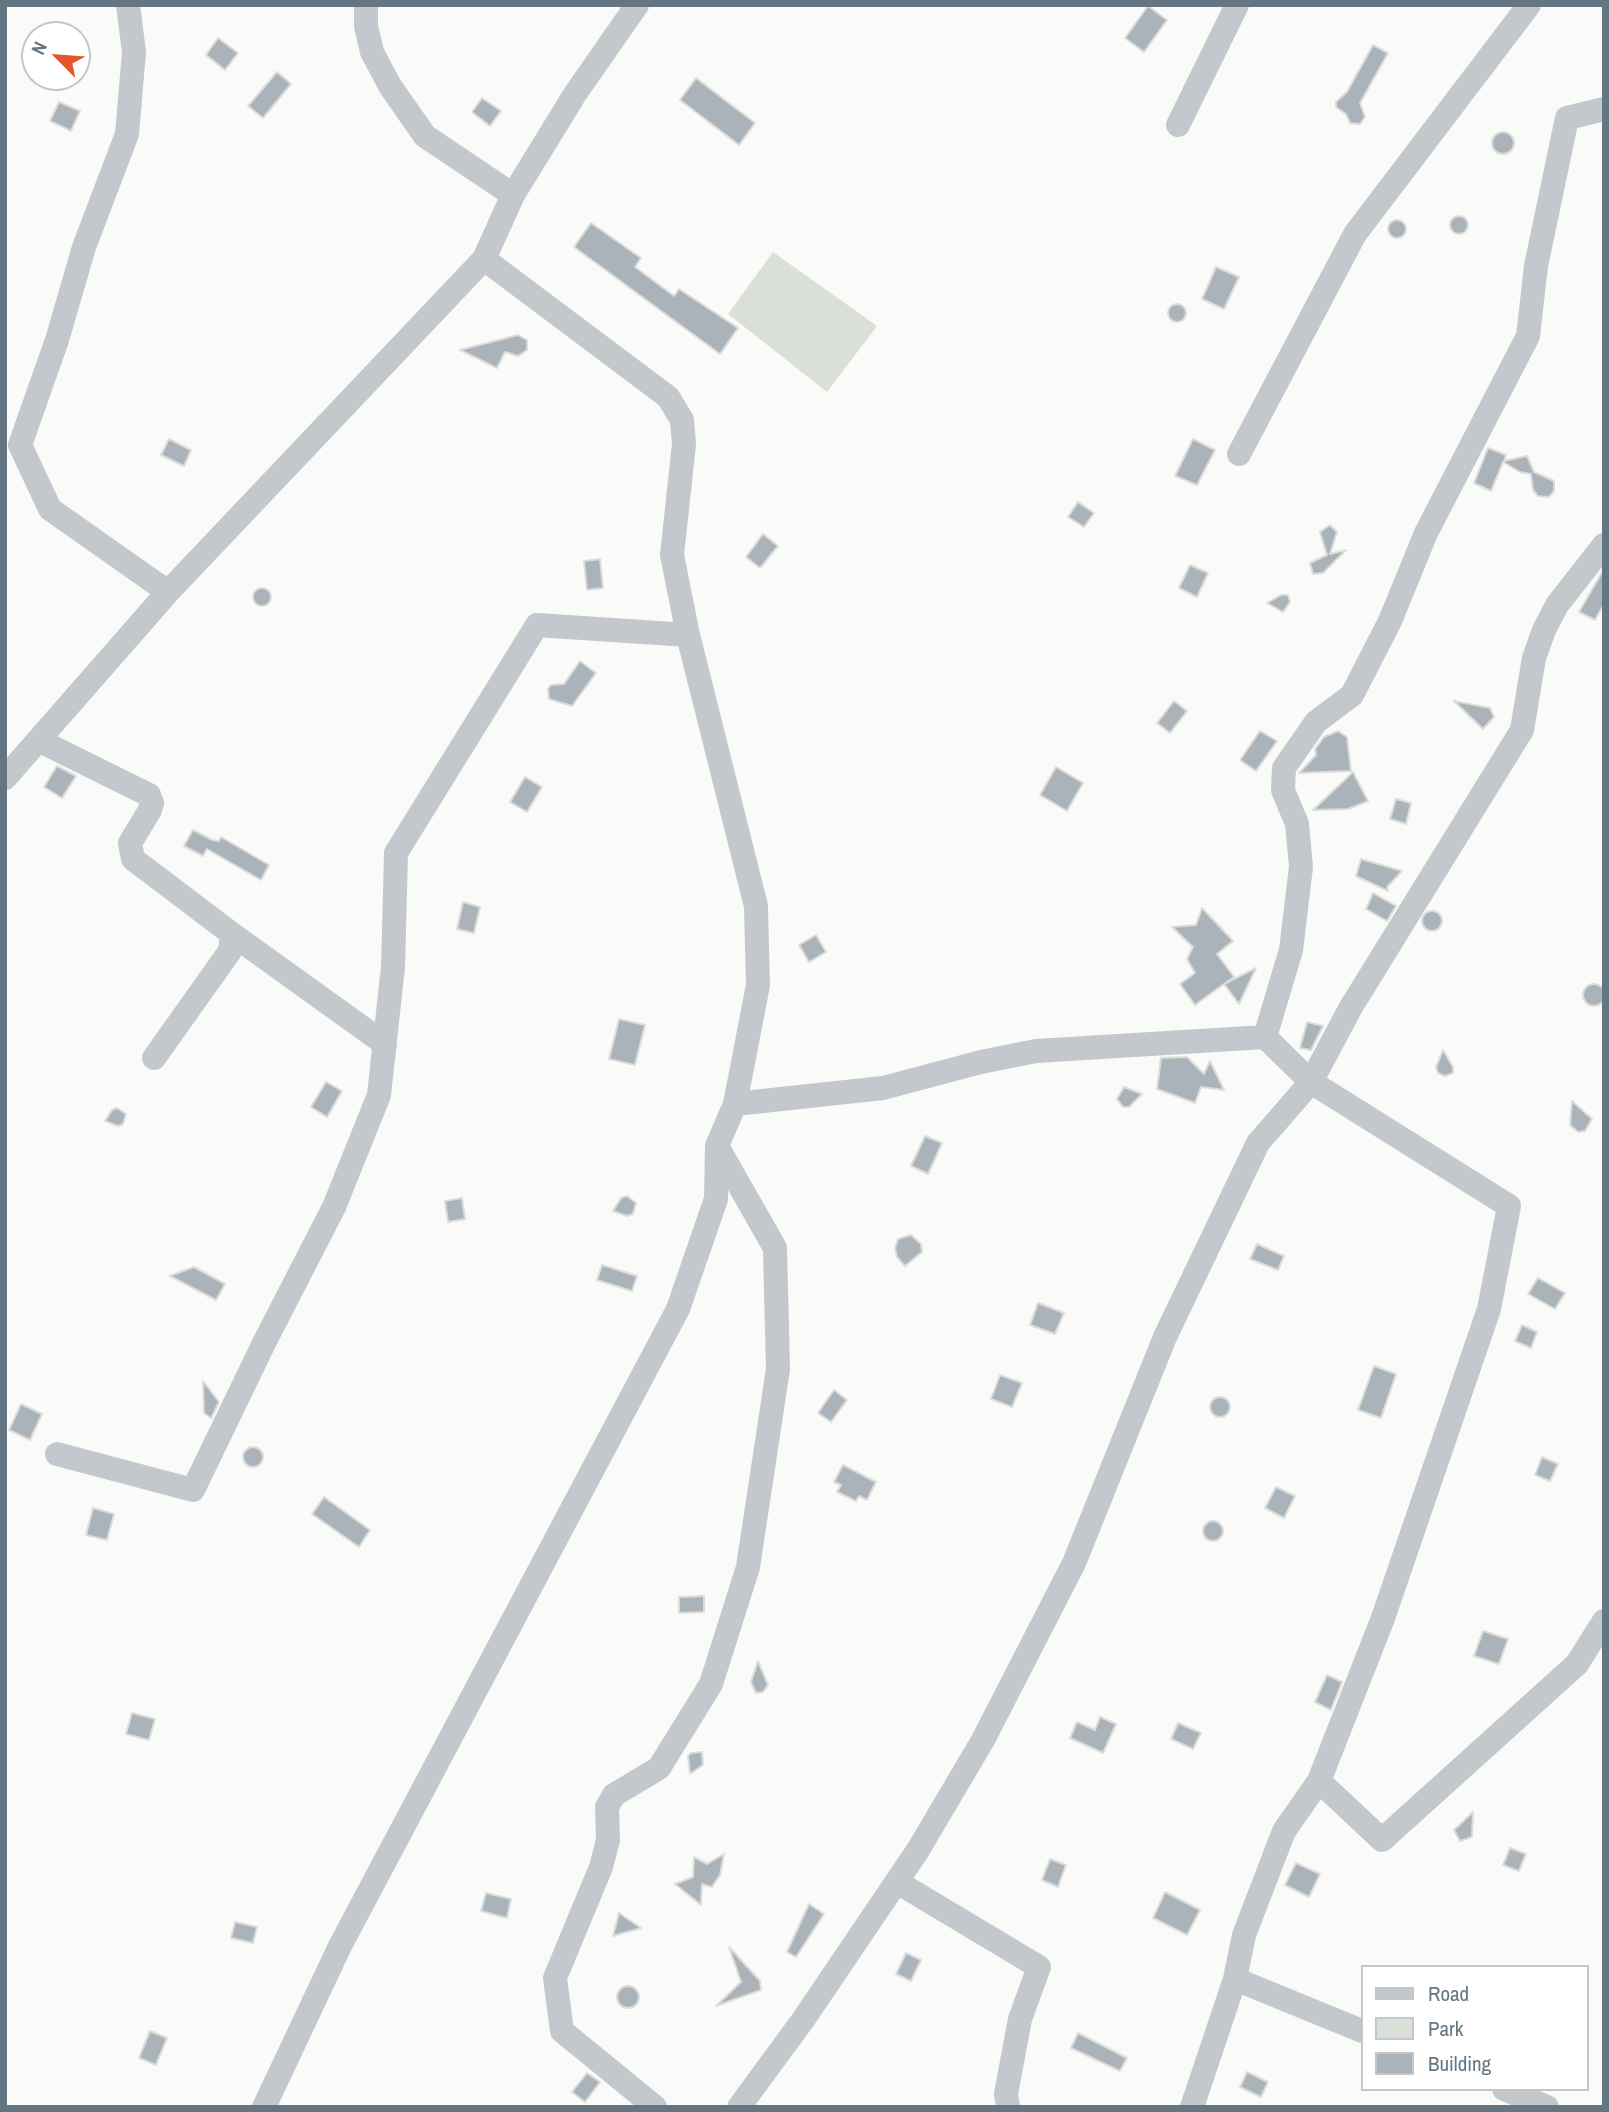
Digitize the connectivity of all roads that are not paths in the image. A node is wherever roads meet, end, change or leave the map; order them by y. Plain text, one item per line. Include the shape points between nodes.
1 (128, 5) edge
2 (366, 5) edge
3 (637, 5) edge
4 (1237, 5) edge
5 (1529, 5) edge
6 (1604, 109) edge
7 (1178, 125) dead end
8 (513, 194) junction
9 (484, 259) junction
10 (1239, 454) dead end
11 (1604, 544) edge
12 (168, 592) junction
13 (688, 635) junction
14 (38, 740) junction
15 (5, 778) edge
16 (232, 934) junction
17 (1265, 1037) junction
18 (385, 1044) junction
19 (153, 1058) dead end
20 (1311, 1082) junction
21 (735, 1104) junction
22 (717, 1146) junction
23 (57, 1454) dead end
24 (1604, 1621) edge
25 (1319, 1781) junction
26 (897, 1882) junction
27 (1235, 1979) junction
28 (1360, 2030) edge
29 (1509, 2091) edge
30 (264, 2107) edge
31 (655, 2107) edge
32 (739, 2107) edge
33 (1008, 2107) edge
34 (1192, 2107) edge
35 (1547, 2107) edge

1 - 12 street via 134,52 127,134 84,247 20,445 50,509
2 - 8 street via 372,52 425,135
3 - 8 street
4 - 7 street
5 - 10 street via 1355,234
6 - 17 street via 1567,118 1536,266 1528,336 1426,533 1390,621 1352,695 1316,722 1284,768 1283,790 1297,824 1301,867 1291,950
8 - 9 street
9 - 12 street
9 - 13 street via 668,397 682,420 684,444 672,555
11 - 20 street via 1557,605 1544,630 1534,658 1522,730 1351,1007
12 - 14 street
13 - 18 street via 537,625 396,853 393,967
13 - 21 street via 756,906 758,985
14 - 15 street
14 - 16 street via 149,795 150,810 130,843 133,859
16 - 18 street
16 - 19 street via 230,951
17 - 20 street
17 - 21 street via 1036,1051 883,1088
18 - 23 street via 379,1095 334,1207 193,1490
20 - 25 street via 1509,1206 1489,1309 1383,1618
20 - 26 street via 1258,1143 1165,1337 1074,1563 983,1740
21 - 22 street
22 - 30 street via 716,1199 678,1309 340,1946
22 - 31 street via 775,1248 778,1369 748,1567 711,1684 659,1768 614,1795 607,1807 608,1840 601,1867 555,1978 562,2031
24 - 25 street via 1577,1664 1382,1840
25 - 27 street via 1284,1831 1244,1935
26 - 32 street
26 - 33 street via 1039,1967 1020,2019 1006,2094
27 - 28 street
27 - 34 street
29 - 35 street

